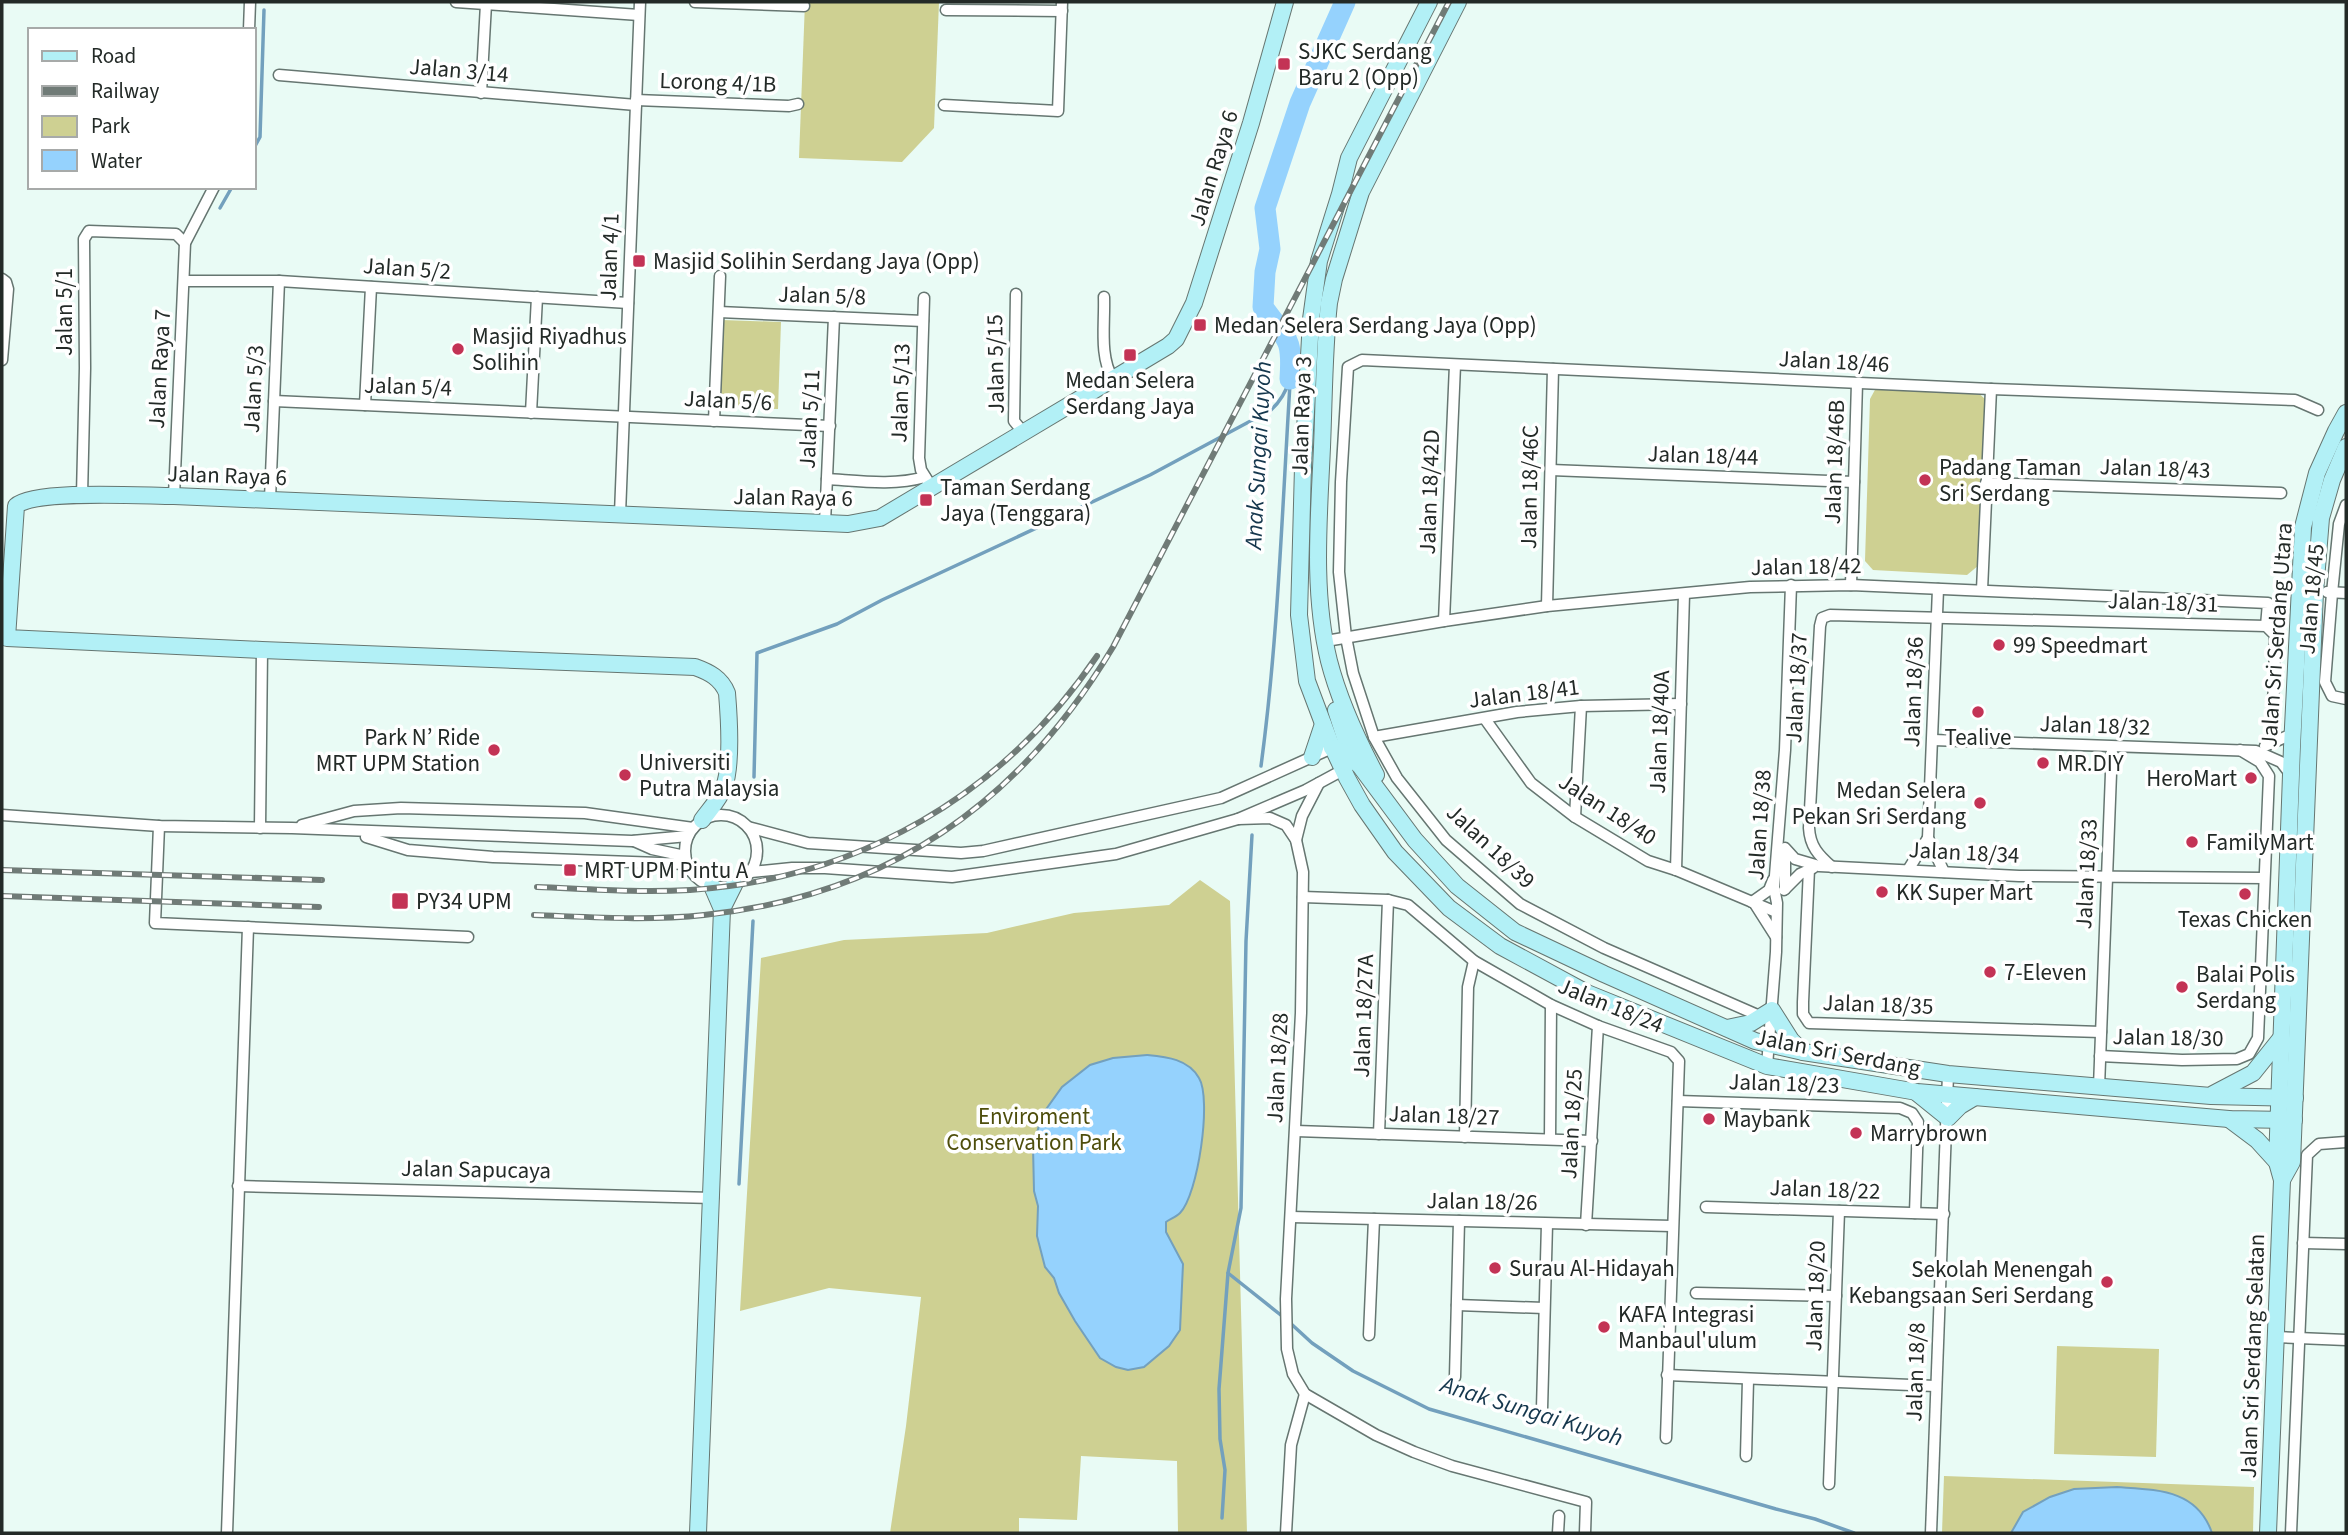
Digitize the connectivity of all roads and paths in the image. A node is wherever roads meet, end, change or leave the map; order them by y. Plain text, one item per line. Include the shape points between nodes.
1 (250, 2) edge
2 (456, 2) edge
3 (640, 2) edge
4 (695, 2) edge
5 (1285, 2) edge
6 (1429, 2) edge
7 (1458, 2) edge
8 (486, 4) junction
9 (546, 5) edge
10 (804, 6) dead end
11 (1062, 6) edge
12 (946, 10) dead end
13 (639, 15) junction
14 (249, 28) edge
15 (279, 75) dead end
16 (481, 93) junction
17 (636, 103) junction
18 (798, 104) dead end
19 (943, 105) dead end
20 (213, 189) edge
21 (186, 243) junction
22 (720, 276) dead end
23 (2, 279) edge
24 (184, 281) junction
25 (279, 281) junction
26 (371, 287) junction
27 (1016, 293) dead end
28 (537, 297) junction
29 (1104, 297) dead end
30 (924, 298) dead end
31 (628, 303) junction
32 (719, 312) junction
33 (834, 317) junction
34 (923, 321) junction
35 (2, 360) edge
36 (1455, 365) junction
37 (1348, 367) joint
38 (1553, 369) junction
39 (1113, 379) junction
40 (1857, 383) junction
41 (1991, 389) junction
42 (274, 401) junction
43 (365, 405) junction
44 (2318, 410) dead end
45 (531, 413) junction
46 (2346, 413) edge
47 (624, 416) junction
48 (714, 421) junction
49 (830, 426) junction
50 (1023, 432) junction
51 (2346, 447) edge
52 (1551, 470) junction
53 (827, 479) junction
54 (928, 482) junction
55 (1854, 482) junction
56 (1986, 483) junction
57 (2281, 494) dead end
58 (82, 495) junction
59 (174, 496) junction
60 (270, 499) junction
61 (2346, 505) edge
62 (620, 514) junction
63 (825, 523) junction
64 (1791, 585) junction
65 (1851, 585) junction
66 (1938, 589) junction
67 (1982, 590) junction
68 (2316, 592) junction
69 (2346, 593) edge
70 (1684, 594) junction
71 (1547, 607) junction
72 (1937, 617) junction
73 (1322, 620) junction
74 (1444, 621) junction
75 (2266, 626) junction
76 (1346, 637) junction
77 (4, 638) edge
78 (1326, 641) junction
79 (262, 650) junction
80 (2346, 699) edge
81 (1681, 704) junction
82 (1581, 706) junction
83 (1485, 719) junction
84 (1323, 724) junction
85 (2292, 734) junction
86 (1374, 737) junction
87 (1933, 740) junction
88 (2269, 744) junction
89 (2112, 747) junction
90 (2240, 750) junction
91 (1340, 751) junction
92 (2256, 751) junction
93 (1312, 757) junction
94 (1345, 774) junction
95 (2291, 775) junction
96 (1319, 783) junction
97 (5, 817) edge
98 (1575, 817) junction
99 (1238, 819) junction
100 (159, 827) junction
101 (748, 827) junction
102 (1780, 827) junction
103 (260, 828) junction
104 (292, 828) junction
105 (694, 828) junction
106 (329, 830) junction
107 (1928, 838) junction
108 (1296, 840) junction
109 (1415, 840) junction
110 (632, 841) junction
111 (1785, 848) junction
112 (686, 860) junction
113 (1832, 867) junction
114 (1814, 868) junction
115 (1676, 870) junction
116 (1908, 870) junction
117 (751, 872) junction
118 (1944, 872) junction
119 (1775, 874) junction
120 (2108, 877) junction
121 (2264, 878) junction
122 (734, 885) junction
123 (712, 886) junction
124 (1785, 889) junction
125 (1303, 897) junction
126 (1776, 898) junction
127 (1388, 900) junction
128 (1753, 903) junction
129 (722, 909) junction
130 (1776, 912) junction
131 (248, 927) junction
132 (468, 937) dead end
133 (1776, 937) junction
134 (1474, 961) junction
135 (1551, 1005) junction
136 (1767, 1013) junction
137 (1598, 1026) junction
138 (1727, 1028) junction
139 (2101, 1032) junction
140 (2281, 1038) junction
141 (1770, 1046) junction
142 (1803, 1052) junction
143 (2100, 1056) junction
144 (1767, 1066) junction
145 (1948, 1074) junction
146 (2099, 1087) junction
147 (1917, 1092) junction
148 (1948, 1095) junction
149 (2211, 1096) junction
150 (1975, 1097) junction
151 (2287, 1098) junction
152 (1678, 1101) junction
153 (1948, 1118) junction
154 (2229, 1119) junction
155 (2286, 1119) junction
156 (1296, 1131) junction
157 (1380, 1134) junction
158 (1465, 1137) junction
159 (1550, 1139) junction
160 (1592, 1141) junction
161 (2346, 1142) edge
162 (2277, 1162) junction
163 (2282, 1180) junction
164 (239, 1186) junction
165 (713, 1198) junction
166 (1706, 1207) dead end
167 (1839, 1211) junction
168 (1915, 1213) junction
169 (1944, 1214) junction
170 (1291, 1217) junction
171 (1374, 1219) junction
172 (1459, 1222) junction
173 (1547, 1224) junction
174 (1586, 1224) junction
175 (1672, 1226) junction
176 (2303, 1243) junction
177 (2346, 1244) edge
178 (1696, 1293) dead end
179 (1836, 1296) junction
180 (1457, 1305) junction
181 (1544, 1308) junction
182 (1369, 1335) dead end
183 (2275, 1337) junction
184 (2298, 1338) junction
185 (2346, 1340) edge
186 (1667, 1376) junction
187 (1455, 1377) dead end
188 (1748, 1380) junction
189 (1833, 1382) junction
190 (1936, 1386) junction
191 (1305, 1394) junction
192 (1542, 1409) dead end
193 (1666, 1438) dead end
194 (1746, 1456) dead end
195 (1829, 1484) dead end
196 (1559, 1516) dead end
197 (227, 1533) edge
198 (698, 1533) edge
199 (1286, 1533) edge
200 (1558, 1533) edge
201 (1585, 1533) edge
202 (1931, 1533) edge
203 (2268, 1533) edge
204 (2291, 1533) edge

1 - 14 street
2 - 8 street
3 - 13 street, Jalan 4/1
4 - 10 street
5 - 39 street, Jalan Raya 6 via 1250,130 1182,331 1168,346
6 - 84 street, Jalan Raya 3 via 1349,158 1319,261 1303,467 1300,615 1307,681
7 - 73 street, Jalan Raya 3 via 1361,192 1334,279 1327,320 1318,545
8 - 9 street
8 - 16 street
9 - 13 street
11 - 12 street
11 - 19 street via 1058,111
13 - 17 street, Jalan 4/1
15 - 16 street, Jalan 3/14
16 - 17 street, Jalan 3/14
17 - 18 street, Lorong 4/1B
17 - 31 street, Jalan 4/1
20 - 21 street
21 - 24 street, Jalan Raya 7
21 - 58 street, Jalan 5/1 via 176,234 100,231 89,231 84,239
22 - 32 street
23 - 35 street via 8,289
24 - 25 street, Jalan 5/2
24 - 59 street, Jalan Raya 7
25 - 26 street, Jalan 5/2
25 - 42 street, Jalan 5/3
26 - 28 street, Jalan 5/2
26 - 43 street
27 - 50 street, Jalan 5/15 via 1013,402 1014,421
28 - 31 street, Jalan 5/2
28 - 45 street
29 - 39 street via 1105,358
30 - 34 street, Jalan 5/13
31 - 47 street, Jalan 4/1
32 - 33 street, Jalan 5/8
32 - 48 street
33 - 34 street, Jalan 5/8
33 - 49 street, Jalan 5/11
34 - 54 street, Jalan 5/13 via 919,458
36 - 37 street, Jalan 18/46 via 1362,360
36 - 38 street, Jalan 18/46
36 - 74 street, Jalan 18/42D
37 - 76 street, Jalan 18/39 via 1339,572
38 - 40 street, Jalan 18/46
38 - 52 street, Jalan 18/46C
39 - 50 street, Jalan Raya 6
40 - 41 street, Jalan 18/46
40 - 55 street, Jalan 18/46B
41 - 44 street, Jalan 18/46 via 2295,400
41 - 56 street
42 - 43 street, Jalan 5/4
42 - 60 street, Jalan 5/3
43 - 45 street, Jalan 5/4
45 - 47 street, Jalan 5/4
46 - 68 street, Jalan Sri Serdang Utara via 2311,494 2303,527
47 - 48 street, Jalan 5/6
47 - 62 street, Jalan 4/1
48 - 49 street, Jalan 5/6
49 - 53 street, Jalan 5/11
50 - 54 street, Jalan Raya 6
51 - 68 street, Jalan Sri Serdang Utara via 2321,518
52 - 55 street, Jalan 18/44
52 - 71 street, Jalan 18/46C
53 - 54 street
53 - 63 street, Jalan 5/11
54 - 63 street, Jalan Raya 6 via 880,518
55 - 65 street, Jalan 18/46B
56 - 57 street, Jalan 18/43
56 - 67 street
58 - 59 street, Jalan Raya 6
58 - 77 street, Jalan Raya 6 via 16,506
59 - 60 street, Jalan Raya 6
60 - 62 street, Jalan Raya 6
61 - 68 street, Jalan 18/45
62 - 63 street, Jalan Raya 6
64 - 65 street, Jalan 18/42
64 - 70 street, Jalan 18/42
64 - 102 street, Jalan 18/38
65 - 66 street, Jalan 18/42
66 - 67 street, Jalan 18/42
66 - 72 street, Jalan 18/36
67 - 75 street, Jalan 18/42 via 2267,603
68 - 69 street
68 - 80 street, Jalan 18/45 via 2325,682 2332,696
68 - 85 street, Jalan Sri Serdang Utara
68 - 151 street, Jalan Sri Serdang Utara via 2305,896
70 - 71 street, Jalan 18/42
70 - 81 street, Jalan 18/40A
71 - 74 street, Jalan 18/42
72 - 75 street, Jalan 18/31
72 - 87 street, Jalan 18/36
72 - 113 street, Jalan 18/37 via 1822,618 1809,828 1815,850
73 - 78 street, Jalan Raya 3
73 - 91 street via 1322,664 1345,735
74 - 76 street, Jalan 18/42
75 - 88 street via 2275,635
76 - 78 street, Jalan 18/42
76 - 86 street, Jalan 18/39
77 - 79 street
78 - 109 street, Jalan Raya 3 via 1336,683 1364,752
79 - 103 street
79 - 105 street via 695,667 712,673 725,686 728,702 725,785
81 - 82 street, Jalan 18/41
81 - 115 street, Jalan 18/40A
82 - 83 street, Jalan 18/41
82 - 98 street
83 - 86 street, Jalan 18/41
83 - 98 street, Jalan 18/40 via 1531,783
84 - 91 street, Jalan Raya 3
84 - 93 street
85 - 88 street
85 - 95 street, Jalan Sri Serdang Utara
86 - 136 street, Jalan 18/39 via 1397,778 1446,840 1520,904 1604,948
87 - 89 street, Jalan 18/32
87 - 107 street, Jalan 18/36
88 - 92 street
89 - 90 street, Jalan 18/32
89 - 120 street, Jalan 18/33
90 - 92 street, Jalan 18/32
90 - 121 street, Jalan 18/30 via 2260,762 2269,776
91 - 93 street
91 - 94 street via 1348,763
91 - 109 street via 1360,766
92 - 95 street via 2281,762
93 - 101 street via 1221,798 972,852 808,843
94 - 96 street
94 - 144 street, Jalan Sri Serdang via 1362,805 1412,871 1450,908 1500,946 1587,993
95 - 140 street, Jalan Sri Serdang Utara
96 - 99 street
96 - 108 street, Jalan 18/28
97 - 100 street
98 - 115 street, Jalan 18/40 via 1648,861
99 - 108 street via 1270,818 1286,825
99 - 117 street via 1116,854 952,877 825,868
100 - 103 street
100 - 131 street via 155,923
101 - 105 street via 738,819 714,815
101 - 117 street via 758,849
102 - 111 street
102 - 119 street, Jalan 18/38
103 - 104 street
104 - 105 street via 354,811 401,808 585,813
104 - 106 street
105 - 110 street
105 - 112 street
106 - 110 street
106 - 112 street via 376,838 408,850 494,857
107 - 116 street, Jalan 18/36
107 - 118 street, Jalan 18/36
108 - 125 street, Jalan 18/28
109 - 138 street, Jalan Sri Serdang via 1457,886 1516,932
110 - 112 street
111 - 114 street
111 - 124 street
112 - 123 street via 692,874
113 - 114 street, Jalan 18/34
113 - 116 street, Jalan 18/34
114 - 124 street
114 - 139 street, Jalan 18/35 via 1803,1002 1809,1023
115 - 128 street, Jalan 18/40
116 - 118 street, Jalan 18/34
117 - 122 street
118 - 120 street, Jalan 18/34
119 - 126 street, Jalan 18/38
119 - 128 street via 1769,890
120 - 121 street, Jalan 18/34
120 - 139 street, Jalan 18/33
121 - 143 street, Jalan 18/30 via 2258,1038 2249,1054 2217,1061
122 - 123 street
122 - 129 street
123 - 129 street
124 - 126 street
125 - 127 street, Jalan 18/24
125 - 156 street, Jalan 18/28
126 - 130 street, Jalan 18/38
127 - 134 street, Jalan 18/24 via 1408,905
127 - 157 street, Jalan 18/27A
128 - 130 street, Jalan 18/40
128 - 133 street
129 - 165 street
130 - 133 street, Jalan 18/38
131 - 132 street
131 - 164 street
133 - 136 street, Jalan 18/38
134 - 135 street, Jalan 18/24
134 - 158 street via 1468,987
135 - 137 street, Jalan 18/24
135 - 159 street
136 - 138 street via 1751,1023
136 - 141 street, Jalan 18/38
136 - 142 street
137 - 152 street, Jalan 18/24 via 1671,1052 1678,1061
137 - 160 street, Jalan 18/25
138 - 141 street, Jalan Sri Serdang
139 - 143 street, Jalan 18/33
140 - 149 street via 2253,1073
140 - 151 street, Jalan Sri Serdang Utara
141 - 142 street, Jalan Sri Serdang
141 - 144 street, Jalan 18/38
142 - 145 street, Jalan Sri Serdang
143 - 146 street, Jalan 18/33
144 - 147 street, Jalan Sri Serdang
145 - 146 street, Jalan Sri Serdang
145 - 148 street, Jalan 18/8
146 - 149 street, Jalan Sri Serdang
147 - 148 street, Jalan Sri Serdang
147 - 153 street
148 - 150 street, Jalan Sri Serdang
148 - 153 street, Jalan 18/8
149 - 151 street, Jalan Sri Serdang
150 - 153 street
150 - 154 street, Jalan Sri Serdang
151 - 155 street, Jalan Sri Serdang Utara
152 - 168 street, Jalan 18/23 via 1900,1108 1912,1113 1918,1122
152 - 175 street, Jalan 18/24
153 - 169 street, Jalan 18/8
154 - 155 street, Jalan Sri Serdang
154 - 162 street
155 - 162 street, Jalan Sri Serdang Selatan
155 - 163 street, Jalan Sri Serdang Selatan via 2292,1162
156 - 157 street, Jalan 18/27
156 - 170 street, Jalan 18/28
157 - 158 street, Jalan 18/27
158 - 159 street, Jalan 18/27
159 - 160 street, Jalan 18/27
160 - 174 street, Jalan 18/25
161 - 176 street via 2319,1144 2307,1155
162 - 163 street, Jalan Sri Serdang Selatan
163 - 183 street, Jalan Sri Serdang Selatan
164 - 165 street, Jalan Sapucaya
164 - 197 street
165 - 198 street
166 - 167 street, Jalan 18/22
167 - 168 street, Jalan 18/22
167 - 179 street, Jalan 18/20
168 - 169 street, Jalan 18/22
169 - 190 street, Jalan 18/8
170 - 171 street, Jalan 18/26
170 - 191 street, Jalan 18/28 via 1285,1326 1293,1374
171 - 172 street, Jalan 18/26
171 - 182 street
172 - 173 street, Jalan 18/26
172 - 180 street
173 - 174 street, Jalan 18/26
173 - 181 street
174 - 175 street, Jalan 18/26
175 - 186 street, Jalan 18/24
176 - 177 street
176 - 184 street
178 - 179 street
179 - 189 street, Jalan 18/20
180 - 181 street
180 - 187 street
181 - 192 street
183 - 184 street
183 - 203 street, Jalan Sri Serdang Selatan
184 - 185 street
184 - 204 street
186 - 188 street
186 - 193 street, Jalan 18/24
188 - 189 street
188 - 194 street
189 - 190 street
189 - 195 street, Jalan 18/20
190 - 202 street, Jalan 18/8
191 - 199 street via 1291,1445
191 - 201 street via 1414,1452 1586,1503
196 - 200 street

